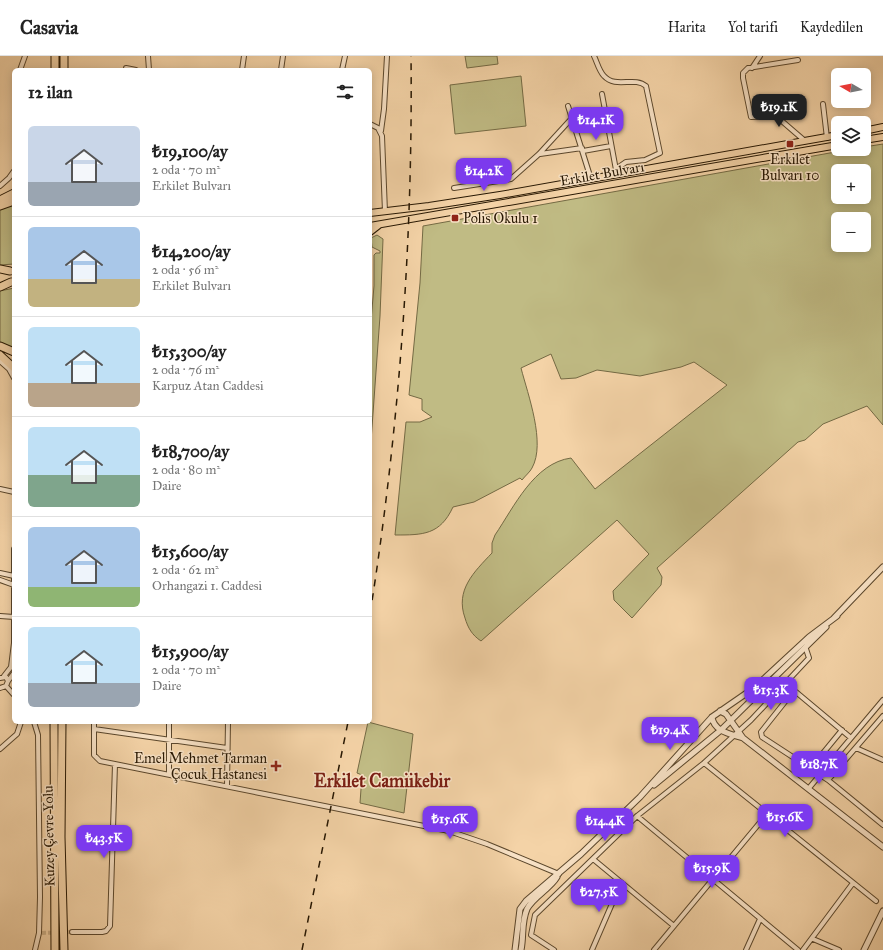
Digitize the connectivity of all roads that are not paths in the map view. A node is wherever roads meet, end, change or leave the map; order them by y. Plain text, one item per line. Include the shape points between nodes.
1 (26, 56) edge
2 (55, 56) edge
3 (64, 56) edge
4 (148, 56) edge
5 (244, 56) edge
6 (283, 56) edge
7 (345, 56) edge
8 (387, 56) edge
9 (594, 56) edge
10 (760, 56) edge
11 (798, 60) dead end
12 (21, 68) edge
13 (55, 68) edge
14 (64, 68) edge
15 (149, 68) edge
16 (242, 68) edge
17 (281, 68) edge
18 (342, 68) edge
19 (752, 68) junction
20 (602, 94) dead end
21 (823, 104) dead end
22 (568, 106) dead end
23 (572, 118) junction
24 (372, 125) edge
25 (883, 127) edge
26 (871, 129) edge
27 (381, 132) junction
28 (831, 137) edge
29 (883, 137) edge
30 (827, 138) junction
31 (871, 139) edge
32 (806, 141) junction
33 (611, 146) junction
34 (831, 146) edge
35 (582, 150) junction
36 (539, 154) junction
37 (616, 172) junction
38 (12, 174) edge
39 (591, 179) junction
40 (0, 186) edge
41 (454, 188) dead end
42 (12, 194) edge
43 (0, 200) edge
44 (12, 202) edge
45 (0, 206) edge
46 (385, 212) junction
47 (372, 213) edge
48 (379, 225) junction
49 (372, 226) edge
50 (372, 230) edge
51 (0, 269) edge
52 (12, 271) edge
53 (0, 272) edge
54 (12, 281) edge
55 (0, 283) edge
56 (0, 287) edge
57 (0, 346) edge
58 (12, 351) edge
59 (0, 355) edge
60 (0, 361) edge
61 (12, 366) edge
62 (12, 374) edge
63 (0, 489) edge
64 (12, 492) edge
65 (883, 567) edge
66 (0, 573) edge
67 (12, 576) edge
68 (0, 580) edge
69 (12, 584) edge
70 (0, 616) edge
71 (837, 616) junction
72 (12, 617) edge
73 (806, 649) junction
74 (12, 659) edge
75 (12, 675) edge
76 (2, 676) edge
77 (4, 685) edge
78 (12, 693) edge
79 (883, 700) edge
80 (720, 711) junction
81 (883, 716) edge
82 (712, 718) junction
83 (731, 720) junction
84 (20, 724) edge
85 (35, 724) edge
86 (54, 724) edge
87 (62, 724) edge
88 (94, 724) edge
89 (170, 724) edge
90 (228, 724) edge
91 (94, 729) junction
92 (721, 730) junction
93 (842, 730) junction
94 (737, 733) junction
95 (851, 738) junction
96 (170, 740) junction
97 (227, 748) junction
98 (856, 748) junction
99 (0, 749) edge
100 (883, 760) edge
101 (704, 763) junction
102 (115, 764) junction
103 (810, 768) junction
104 (169, 774) junction
105 (820, 775) junction
106 (828, 780) junction
107 (227, 786) junction
108 (808, 788) junction
109 (640, 797) junction
110 (767, 814) junction
111 (637, 816) junction
112 (883, 825) edge
113 (883, 847) edge
114 (593, 859) junction
115 (559, 874) junction
116 (713, 879) junction
117 (621, 883) junction
118 (853, 883) junction
119 (876, 901) dead end
120 (883, 911) edge
121 (760, 919) junction
122 (674, 926) junction
123 (72, 932) tunnel mouth
124 (813, 939) junction
125 (35, 950) edge
126 (55, 950) edge
127 (64, 950) edge
128 (515, 950) edge
129 (521, 950) edge
130 (554, 950) edge
131 (592, 950) edge
132 (654, 950) edge
133 (746, 950) edge
134 (798, 950) edge
135 (803, 950) edge
136 (839, 950) edge
137 (864, 950) edge

1 - 12 street
2 - 13 highway
3 - 14 highway
4 - 15 street
5 - 16 street
6 - 17 street
7 - 18 street
8 - 27 street
9 - 37 street via 603,76 608,80 618,83 637,81 646,86 660,153 645,160 626,162
10 - 19 street
11 - 19 street
19 - 32 street via 746,69 742,76 751,117 776,116
20 - 33 street
21 - 30 street
22 - 23 street
23 - 35 street
23 - 36 street
24 - 27 street
25 - 26 main road
27 - 46 street
28 - 30 main road, Erkilet Bulvarı
29 - 31 main road
30 - 32 main road, Erkilet Bulvarı
32 - 37 main road, Erkilet Bulvarı
33 - 35 street
33 - 37 street
34 - 48 main road, Erkilet Bulvarı
35 - 36 street
35 - 39 street
36 - 41 street via 511,180
37 - 39 main road, Erkilet Bulvarı
38 - 40 street
39 - 46 main road, Erkilet Bulvarı
42 - 43 highway
44 - 45 highway
46 - 47 main road, Erkilet Bulvarı
48 - 49 main road, Erkilet Bulvarı
48 - 50 main road
51 - 52 highway
52 - 53 main road
54 - 55 main road
54 - 56 highway
57 - 58 highway
59 - 61 highway
60 - 62 street
63 - 64 street
65 - 71 street
66 - 67 street
68 - 69 street
70 - 72 street
71 - 73 street
71 - 80 street via 809,637 754,688
73 - 83 street
73 - 94 street via 809,658
74 - 76 street via 11,667
75 - 77 street
76 - 77 street
77 - 78 street
79 - 95 street
80 - 82 street
80 - 83 street
81 - 98 street
82 - 92 street via 713,724
82 - 109 street
83 - 92 street
83 - 94 street
84 - 99 street via 17,734
85 - 125 street via 38,735 41,933
86 - 126 highway, Kuzey Çevre Yolu
87 - 127 highway, Kuzey Çevre Yolu
88 - 91 street
89 - 96 street
90 - 97 street
91 - 96 street
91 - 102 street via 95,756 98,760
92 - 94 street
92 - 109 street
93 - 95 street
93 - 103 street
93 - 103 street via 796,692 792,693 761,730 762,737
94 - 101 street
94 - 108 street
95 - 105 street
96 - 97 street
96 - 104 street
97 - 107 street
98 - 100 street
98 - 106 street
101 - 110 street
101 - 111 street
102 - 104 street
102 - 123 street via 110,926 104,932
103 - 105 street
104 - 107 street
105 - 106 street
105 - 108 street
106 - 112 street
107 - 115 street via 450,831
108 - 113 street
109 - 115 street
110 - 116 street
110 - 118 street
111 - 114 street
111 - 116 street
114 - 117 street
114 - 130 street via 535,915 531,934
115 - 128 street via 526,900 520,909
115 - 129 street via 552,885 528,908 523,921
116 - 121 street
116 - 122 street
117 - 122 street
117 - 131 street
118 - 119 street
118 - 124 street
120 - 137 street
121 - 133 street
121 - 134 street
122 - 132 street
124 - 135 street
124 - 136 street

